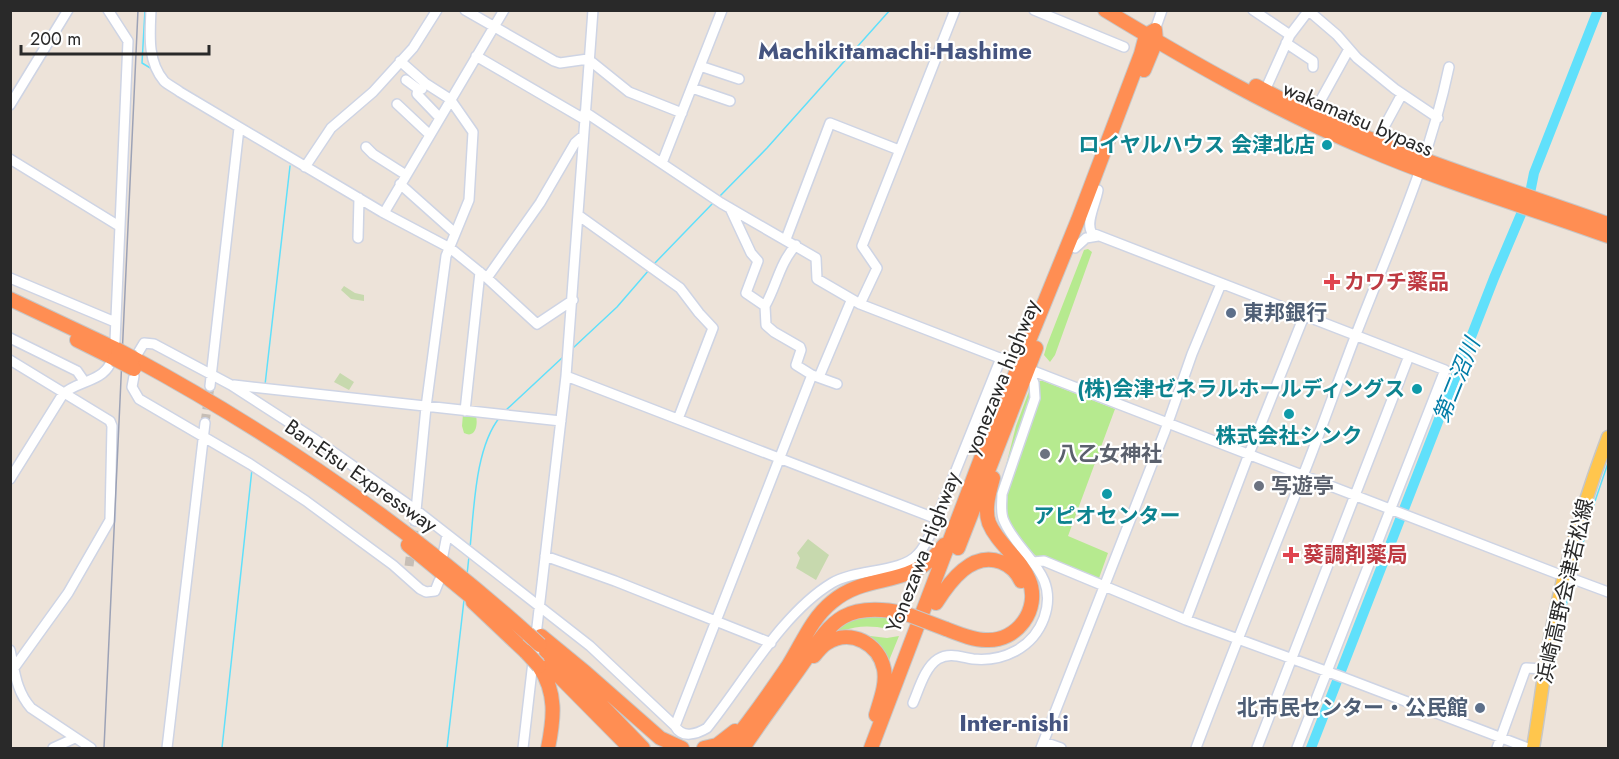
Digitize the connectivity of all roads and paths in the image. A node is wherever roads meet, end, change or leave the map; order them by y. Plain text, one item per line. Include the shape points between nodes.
1 (68, 10) edge
2 (108, 10) edge
3 (151, 10) edge
4 (437, 10) edge
5 (465, 10) edge
6 (504, 10) edge
7 (593, 10) edge
8 (722, 10) edge
9 (955, 10) edge
10 (1034, 10) edge
11 (1105, 10) edge
12 (1123, 10) edge
13 (1162, 10) edge
14 (1253, 10) edge
15 (1309, 11) edge
16 (494, 27) junction
17 (1152, 35) junction
18 (1288, 39) junction
19 (1124, 47) dead end
20 (1348, 49) junction
21 (476, 56) junction
22 (588, 59) junction
23 (400, 61) junction
24 (700, 66) junction
25 (1313, 67) dead end
26 (1449, 67) dead end
27 (406, 80) dead end
28 (739, 80) dead end
29 (422, 86) junction
30 (692, 88) junction
31 (1402, 94) junction
32 (1263, 95) junction
33 (450, 99) junction
34 (730, 101) dead end
35 (397, 104) dead end
36 (10, 105) edge
37 (682, 113) junction
38 (1313, 114) junction
39 (585, 115) junction
40 (440, 118) junction
41 (1438, 118) junction
42 (239, 128) junction
43 (430, 135) junction
44 (583, 136) junction
45 (1376, 142) junction
46 (366, 147) dead end
47 (899, 150) junction
48 (10, 159) edge
49 (662, 163) junction
50 (1423, 165) junction
51 (305, 167) junction
52 (406, 175) junction
53 (400, 184) junction
54 (1098, 190) junction
55 (359, 198) junction
56 (1538, 205) junction
57 (730, 208) junction
58 (384, 213) junction
59 (578, 215) junction
60 (1608, 224) edge
61 (119, 226) junction
62 (454, 233) junction
63 (1098, 236) junction
64 (1608, 236) edge
65 (358, 238) dead end
66 (786, 239) junction
67 (796, 245) junction
68 (450, 248) junction
69 (1075, 248) junction
70 (484, 275) junction
71 (10, 278) edge
72 (1221, 284) junction
73 (10, 299) edge
74 (573, 300) junction
75 (856, 302) junction
76 (765, 306) junction
77 (10, 310) edge
78 (1304, 316) junction
79 (115, 322) junction
80 (1355, 336) junction
81 (10, 338) edge
82 (114, 353) junction
83 (1409, 356) junction
84 (1001, 358) junction
85 (10, 360) edge
86 (135, 364) junction
87 (1024, 367) junction
88 (212, 375) junction
89 (566, 376) junction
90 (816, 376) junction
91 (84, 381) junction
92 (837, 384) dead end
93 (231, 385) junction
94 (210, 386) tunnel mouth
95 (63, 394) junction
96 (1014, 404) junction
97 (426, 407) junction
98 (465, 411) junction
99 (678, 420) junction
100 (561, 421) junction
101 (205, 423) tunnel mouth
102 (1168, 423) junction
103 (204, 435) junction
104 (1608, 436) edge
105 (1249, 454) junction
106 (780, 459) junction
107 (1303, 475) junction
108 (10, 479) edge
109 (1355, 495) junction
110 (416, 510) junction
111 (1398, 512) junction
112 (937, 519) junction
113 (415, 521) tunnel mouth
114 (953, 534) junction
115 (447, 535) junction
116 (545, 556) junction
117 (1033, 562) junction
118 (409, 566) tunnel mouth
119 (443, 568) junction
120 (1567, 577) junction
121 (408, 578) junction
122 (1104, 587) junction
123 (1608, 592) edge
124 (936, 603) junction
125 (540, 606) junction
126 (493, 610) junction
127 (1186, 620) junction
128 (716, 622) junction
129 (947, 625) junction
130 (1237, 639) junction
131 (771, 643) junction
132 (534, 645) junction
133 (10, 650) edge
134 (1292, 660) junction
135 (14, 668) junction
136 (793, 669) junction
137 (1545, 669) junction
138 (1335, 675) junction
139 (15, 693) edge
140 (913, 703) dead end
141 (757, 718) junction
142 (675, 726) junction
143 (75, 738) junction
144 (1502, 738) junction
145 (1042, 745) edge
146 (54, 748) edge
147 (91, 748) edge
148 (167, 748) edge
149 (523, 748) edge
150 (548, 748) edge
151 (630, 748) edge
152 (643, 748) edge
153 (682, 748) edge
154 (704, 748) edge
155 (728, 748) edge
156 (736, 748) edge
157 (743, 748) edge
158 (866, 748) edge
159 (871, 748) edge
160 (880, 748) edge
161 (1061, 748) edge
162 (1196, 748) edge
163 (1257, 748) edge
164 (1297, 748) edge
165 (1497, 748) edge
166 (1528, 748) edge
167 (1533, 748) edge

1 - 36 street
2 - 61 street via 128,41
3 - 42 street via 149,42 164,81
4 - 23 street via 419,41
5 - 16 street
6 - 16 street
7 - 22 street
8 - 24 street
9 - 47 street
10 - 19 street
11 - 17 highway, wakamatsu bypass
12 - 17 highway, wakamatsu bypass
13 - 17 street
14 - 18 street
15 - 18 street
15 - 20 street
16 - 21 street
16 - 22 street via 554,61
17 - 32 highway, wakamatsu bypass
17 - 54 highway, yonezawa highway
17 - 87 highway, Yonezawa Highway via 1140,54
18 - 25 street via 1313,60
18 - 32 street
20 - 31 street
20 - 38 street
21 - 33 street
21 - 39 street
22 - 37 street via 629,92
22 - 39 street
23 - 29 street
23 - 51 street via 373,93 331,128
24 - 28 street
24 - 30 street
26 - 41 street
27 - 29 street
29 - 33 street
29 - 40 street via 417,94
30 - 34 street
30 - 37 street
31 - 41 street
31 - 45 street
32 - 38 highway, wakamatsu bypass
32 - 50 highway, wakamatsu bypass via 1338,136
33 - 40 street
33 - 62 street via 473,132 469,200
35 - 43 street
37 - 49 street
38 - 45 highway, wakamatsu bypass
39 - 44 street
39 - 49 street
40 - 43 street
41 - 50 street
42 - 51 street
42 - 88 street
43 - 52 street
44 - 59 street
44 - 70 street via 575,142 540,203
45 - 50 highway, wakamatsu bypass
46 - 52 street
47 - 66 street via 830,123
47 - 75 street via 862,246 877,268
48 - 61 street
49 - 57 street
50 - 56 highway, wakamatsu bypass
50 - 80 street
51 - 55 street
52 - 53 street
53 - 58 street
53 - 62 street
54 - 63 street via 1088,227
54 - 69 highway, yonezawa highway
55 - 58 street
55 - 65 street
56 - 60 highway, wakamatsu bypass
56 - 64 highway, wakamatsu bypass
57 - 66 street
57 - 76 street via 758,261 746,293
58 - 68 street
59 - 74 street
59 - 99 street via 680,288 714,328
61 - 79 street
62 - 68 street
63 - 69 street via 1086,238
63 - 72 street
66 - 67 street
67 - 75 street via 816,258 817,279
67 - 76 street via 783,262
68 - 70 street
68 - 97 street
69 - 87 highway, yonezawa highway
70 - 74 street via 537,324
70 - 98 street
71 - 79 street
72 - 78 street
72 - 102 street
73 - 82 highway, Ban-Etsu Expressway
74 - 89 street
75 - 84 street
75 - 90 street
76 - 90 street via 765,325 800,347 796,365
77 - 82 highway, Ban-Etsu Expressway
78 - 80 street
78 - 105 street
79 - 82 street
80 - 83 street
80 - 107 street
81 - 91 street via 77,371
82 - 86 highway, Ban-Etsu Expressway, bridge
82 - 91 street via 105,372
83 - 109 street
83 - 111 street via 1445,370
84 - 87 street
84 - 112 street
85 - 95 street
86 - 88 street via 144,343 154,344
86 - 103 street via 132,387 140,399
86 - 119 highway, Ban-Etsu Expressway via 288,459
87 - 96 highway, yonezawa highway
87 - 102 street
87 - 114 highway, Yonezawa Highway via 980,461
87 - 117 street via 1034,383 1035,398 1002,494 1001,509 1003,520
88 - 93 street
88 - 94 street
89 - 99 street
89 - 100 street
90 - 92 street
90 - 106 street
91 - 95 street
93 - 97 street
93 - 110 street
95 - 108 street
95 - 135 street via 110,421 112,426 110,520 68,593
96 - 124 highway, yonezawa highway
96 - 129 highway via 994,471 987,512 993,531 1029,580 1029,613 1015,631 996,640 976,639
97 - 98 street
97 - 110 street
98 - 100 street
99 - 106 street
100 - 116 street
101 - 103 street
102 - 105 street
102 - 122 street
103 - 121 street via 359,539
103 - 148 street
104 - 120 main road, 浜崎高野会津若松線
105 - 107 street
105 - 127 street
106 - 112 street
106 - 128 street
107 - 109 street
107 - 130 street
109 - 111 street
109 - 134 street
110 - 113 street
110 - 115 street
111 - 120 street
111 - 138 street
112 - 131 street via 917,556 891,568 834,581 803,605
114 - 136 highway via 925,566 908,575 852,590 834,600 811,626
114 - 159 highway, Yonezawa Highway
115 - 119 street
115 - 125 street
116 - 125 street
116 - 128 street
117 - 122 street via 1044,561
117 - 140 street via 1044,578 1047,599 1043,620 1030,639 1001,657 939,658 931,664
118 - 121 street
119 - 121 street via 435,591 426,592
119 - 126 highway, Ban-Etsu Expressway
119 - 126 highway, Ban-Etsu Expressway via 460,575
120 - 123 street
120 - 137 main road, 浜崎高野会津若松線
122 - 127 street
122 - 145 street
124 - 129 highway via 954,579 978,561 1005,563 1017,574 1023,588 1023,604 1008,626 982,631
124 - 160 highway, yonezawa highway
125 - 142 street via 590,646
125 - 149 street
126 - 132 highway
126 - 132 highway
127 - 130 street
128 - 131 street
128 - 142 street
129 - 136 highway, bridge via 905,610 871,609 844,616 823,632
130 - 134 street
130 - 162 street
131 - 142 street via 707,728 685,734
132 - 150 highway via 554,705
132 - 151 highway
132 - 152 highway via 586,689
132 - 153 highway via 586,673 651,731
133 - 135 street
134 - 138 street
134 - 163 street
135 - 139 street
136 - 141 highway
136 - 158 highway via 835,639 854,637 876,651 885,677
137 - 144 street via 1526,668
137 - 167 main road, 浜崎高野会津若松線
138 - 144 street
138 - 164 street
139 - 143 street
141 - 154 highway
141 - 155 highway
141 - 156 highway
141 - 157 highway
143 - 146 street
143 - 147 street
144 - 165 street
144 - 166 street
145 - 161 street

